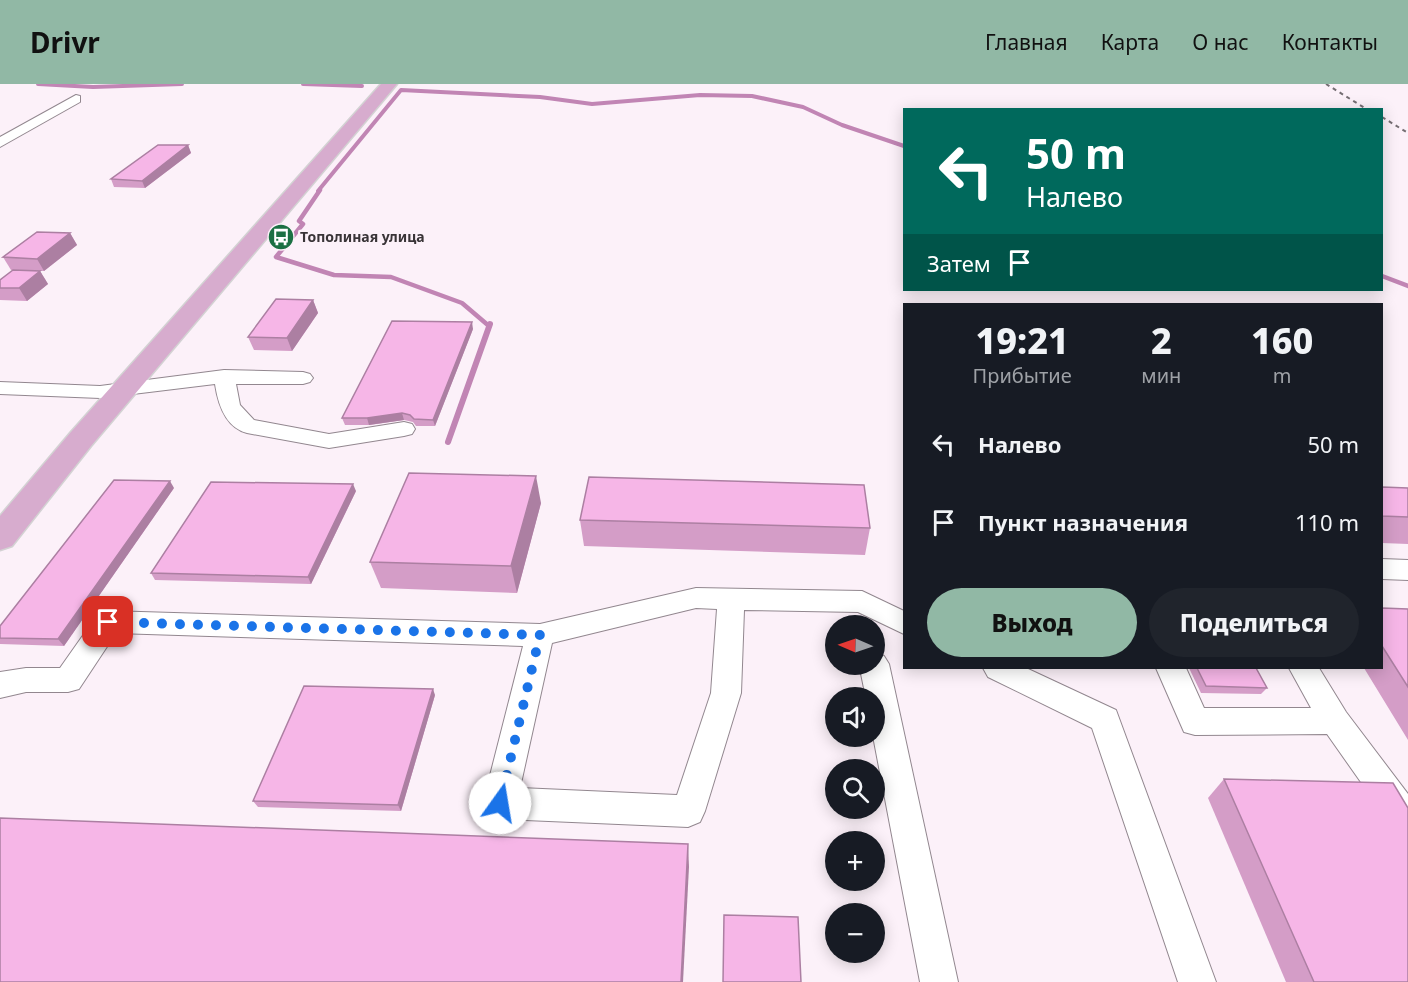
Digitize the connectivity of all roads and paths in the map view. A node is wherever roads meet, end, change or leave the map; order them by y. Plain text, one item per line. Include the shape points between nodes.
1 (389, 84) edge
2 (76, 99) dead end
3 (0, 143) edge
4 (224, 376) junction
5 (303, 378) dead end
6 (0, 388) edge
7 (126, 388) junction
8 (404, 429) dead end
9 (0, 538) edge
10 (1383, 569) edge
11 (1408, 570) edge
12 (731, 599) junction
13 (864, 614) edge
14 (903, 622) edge
15 (540, 635) junction
16 (1000, 669) edge
17 (1171, 669) edge
18 (1305, 669) edge
19 (876, 675) edge
20 (0, 685) edge
21 (1335, 721) junction
22 (1408, 821) edge
23 (939, 982) edge
24 (1197, 982) edge

1 - 7 main road
2 - 3 street
4 - 5 street
4 - 7 street
4 - 8 street via 229,407 247,426 329,441
6 - 7 street via 100,392
7 - 9 main road
10 - 11 street
12 - 13 street
12 - 15 street via 696,598
12 - 15 street via 726,693 688,811 500,803
13 - 14 street
15 - 20 street via 108,622 68,680 26,680
16 - 24 street via 1105,719
17 - 21 street via 1195,722
18 - 21 street
19 - 23 street
21 - 22 street

